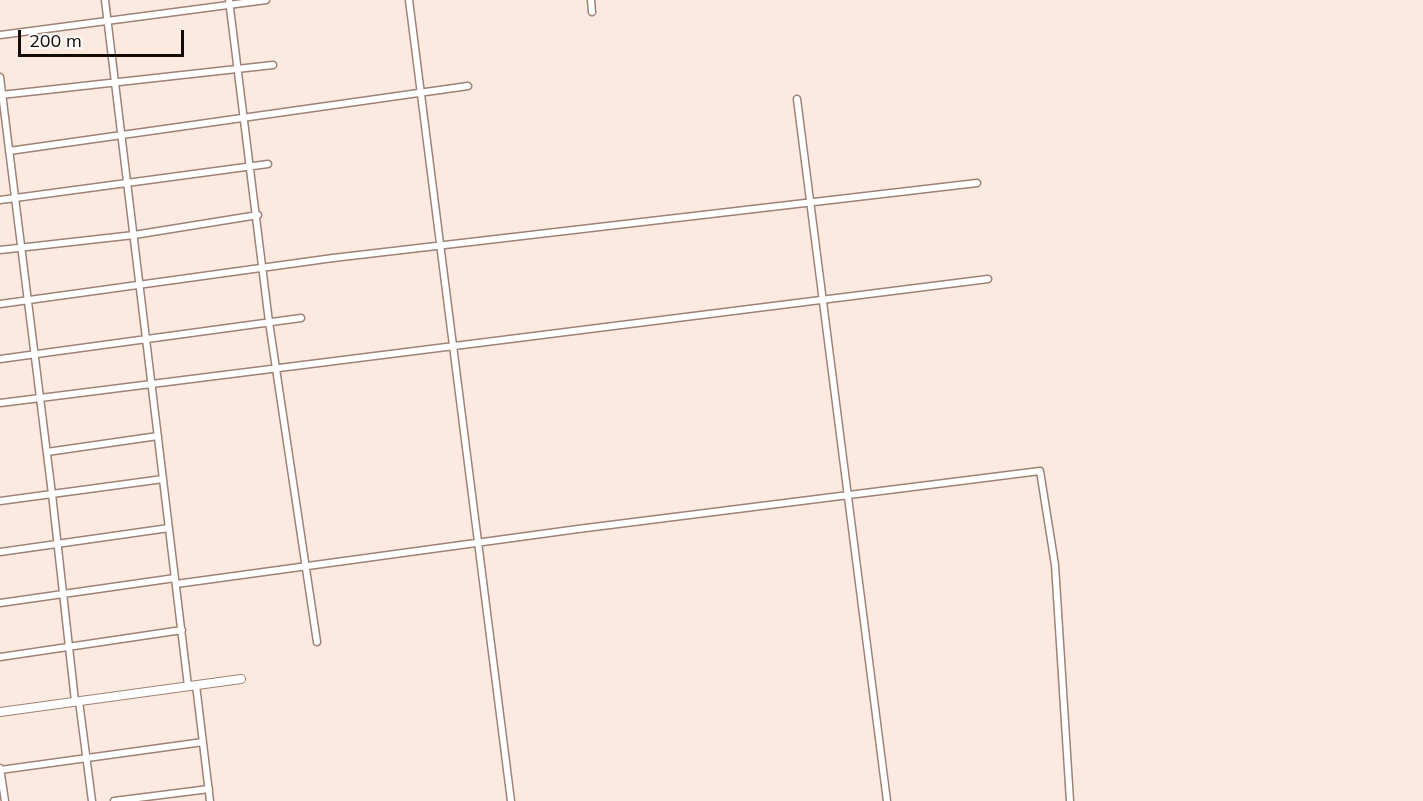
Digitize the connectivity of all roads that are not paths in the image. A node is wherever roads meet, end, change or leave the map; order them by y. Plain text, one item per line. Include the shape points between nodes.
1 (105, 0) edge
2 (266, 0) edge
3 (409, 0) edge
4 (591, 0) edge
5 (230, 2) edge
6 (592, 12) dead end
7 (107, 21) junction
8 (0, 35) edge
9 (273, 64) dead end
10 (238, 68) junction
11 (0, 77) edge
12 (115, 81) junction
13 (468, 86) dead end
14 (421, 92) junction
15 (1, 95) edge
16 (796, 99) dead end
17 (244, 117) junction
18 (121, 134) junction
19 (9, 151) junction
20 (268, 164) dead end
21 (250, 166) junction
22 (977, 183) dead end
23 (127, 184) junction
24 (15, 198) junction
25 (0, 200) edge
26 (810, 202) junction
27 (257, 215) junction
28 (134, 235) junction
29 (21, 246) junction
30 (440, 246) junction
31 (0, 250) edge
32 (262, 268) junction
33 (988, 279) dead end
34 (140, 284) junction
35 (27, 300) junction
36 (823, 300) junction
37 (0, 304) edge
38 (301, 318) dead end
39 (269, 322) junction
40 (146, 338) junction
41 (453, 346) junction
42 (34, 354) junction
43 (0, 359) edge
44 (276, 368) junction
45 (152, 384) junction
46 (40, 398) junction
47 (0, 403) edge
48 (158, 436) junction
49 (47, 452) junction
50 (163, 479) junction
51 (52, 494) junction
52 (848, 495) junction
53 (0, 501) edge
54 (169, 528) junction
55 (478, 543) junction
56 (57, 544) junction
57 (0, 552) edge
58 (306, 566) junction
59 (176, 581) junction
60 (63, 594) junction
61 (0, 603) edge
62 (182, 630) junction
63 (317, 642) dead end
64 (69, 646) junction
65 (0, 657) edge
66 (241, 679) dead end
67 (192, 686) junction
68 (77, 701) junction
69 (0, 712) edge
70 (203, 742) junction
71 (87, 758) junction
72 (0, 769) edge
73 (209, 789) junction
74 (5, 801) edge
75 (92, 801) edge
76 (114, 801) edge
77 (210, 801) edge
78 (511, 801) edge
79 (887, 801) edge
80 (1070, 801) edge

1 - 7 street
2 - 5 street
3 - 14 street
4 - 6 street
5 - 7 street
5 - 10 street
7 - 8 street
7 - 12 street
9 - 10 street
10 - 12 street
10 - 17 street
11 - 15 street
12 - 15 street
12 - 18 street
13 - 14 street
14 - 17 street
14 - 30 street
15 - 19 street
16 - 26 street
17 - 18 street
17 - 21 street
18 - 19 street
18 - 23 street
19 - 24 street
20 - 21 street
21 - 23 street
21 - 27 street
22 - 26 street
23 - 24 street
23 - 28 street
24 - 25 street
24 - 29 street
26 - 30 street
26 - 36 street
27 - 28 street
27 - 32 street
28 - 29 street
28 - 34 street
29 - 31 street
29 - 35 street
30 - 32 street
30 - 41 street
32 - 34 street
32 - 39 street
33 - 36 street
34 - 35 street
34 - 40 street
35 - 37 street
35 - 42 street
36 - 41 street
36 - 52 street
38 - 39 street
39 - 40 street
39 - 44 street
40 - 42 street
40 - 45 street
41 - 44 street
41 - 55 street
42 - 43 street
42 - 46 street
44 - 45 street
44 - 58 street
45 - 46 street
45 - 48 street
46 - 47 street
46 - 49 street
48 - 49 street
48 - 50 street
49 - 51 street
50 - 51 street
50 - 54 street
51 - 53 street
51 - 56 street
52 - 55 street
52 - 79 street
52 - 80 street via 1040,471 1055,565
54 - 56 street
54 - 59 street
55 - 58 street
55 - 78 street
56 - 57 street
56 - 60 street
58 - 59 street
58 - 63 street
59 - 60 street
59 - 62 street
60 - 61 street
60 - 64 street
62 - 64 street
62 - 67 street
64 - 65 street
64 - 68 street
66 - 67 street
67 - 68 street
67 - 70 street
68 - 69 street
68 - 71 street
70 - 71 street
70 - 73 street
71 - 72 street
71 - 75 street
72 - 74 street
73 - 76 street
73 - 77 street

